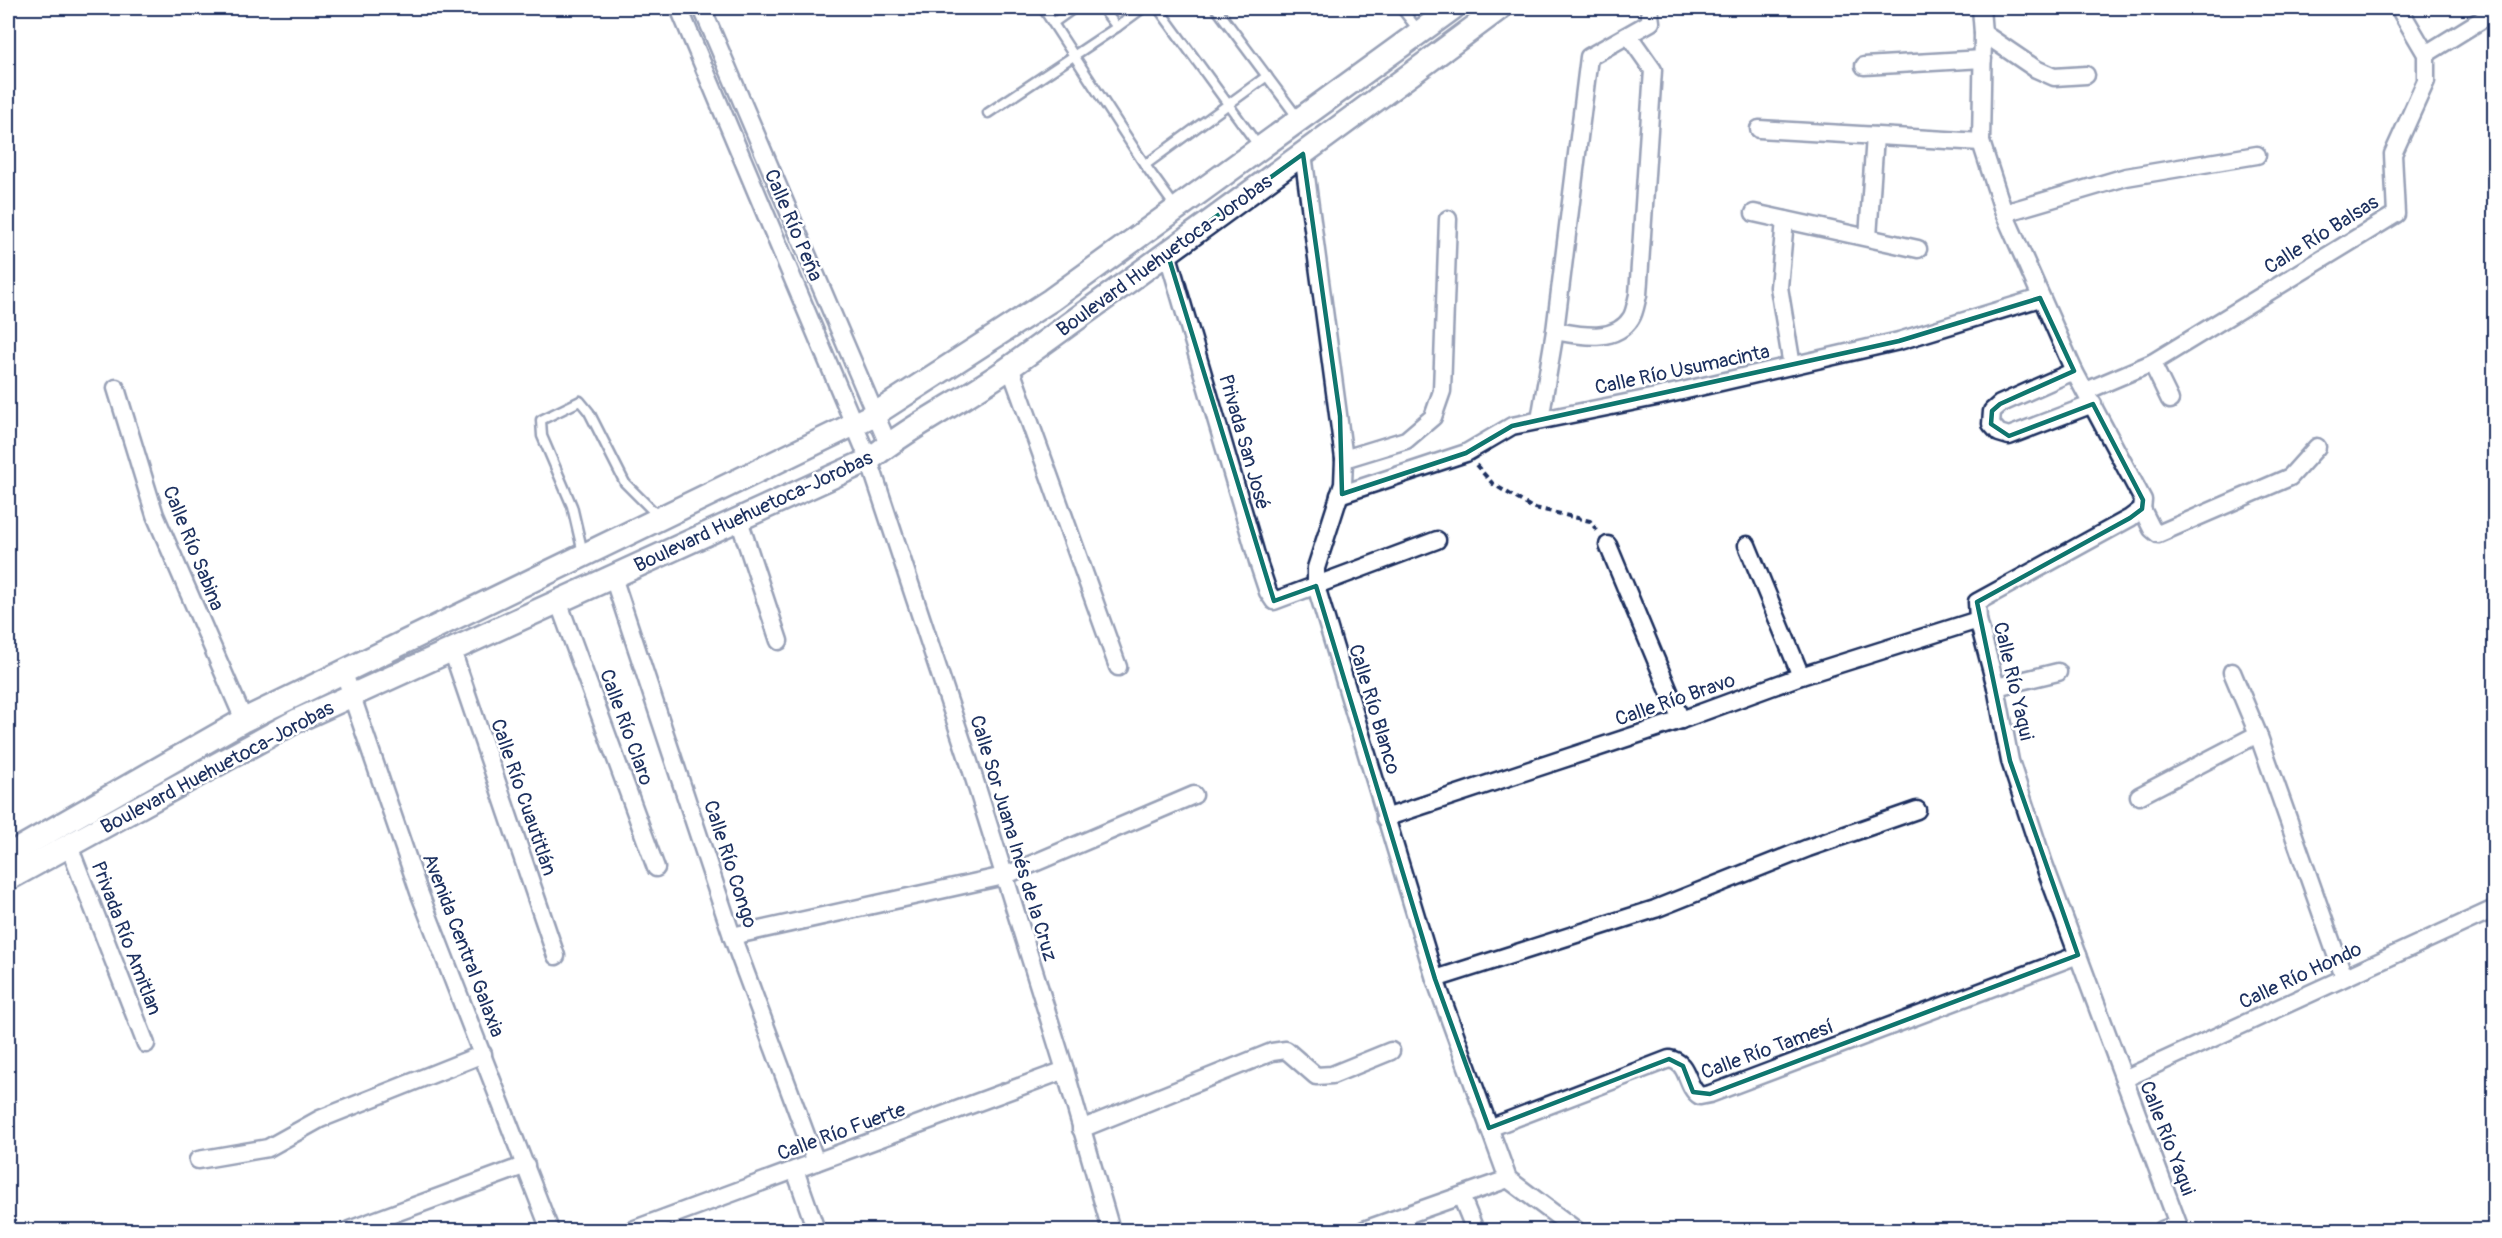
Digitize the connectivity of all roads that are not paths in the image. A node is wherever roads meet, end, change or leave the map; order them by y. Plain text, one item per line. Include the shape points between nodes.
1 (679, 8) edge
2 (702, 8) edge
3 (1043, 8) edge
4 (1074, 8) edge
5 (1102, 8) edge
6 (1143, 8) edge
7 (1158, 8) edge
8 (1216, 8) edge
9 (1401, 8) edge
10 (1454, 8) edge
11 (1500, 8) edge
12 (1648, 8) edge
13 (1981, 8) edge
14 (2399, 8) edge
15 (2494, 12) edge
16 (1053, 23) junction
17 (1117, 27) junction
18 (1420, 32) junction
19 (1983, 33) junction
20 (1629, 36) junction
21 (2426, 54) junction
22 (1075, 55) junction
23 (1983, 59) junction
24 (1864, 66) dead end
25 (2086, 75) dead end
26 (1267, 76) junction
27 (1228, 105) junction
28 (988, 113) dead end
29 (1299, 120) junction
30 (1759, 129) dead end
31 (1875, 136) junction
32 (1981, 142) junction
33 (1260, 148) junction
34 (1304, 154) junction
35 (2257, 155) dead end
36 (1145, 165) junction
37 (1177, 209) junction
38 (1754, 213) dead end
39 (2004, 213) junction
40 (1448, 219) dead end
41 (1785, 220) junction
42 (1868, 237) junction
43 (1918, 249) dead end
44 (1167, 252) junction
45 (2040, 298) junction
46 (1555, 331) junction
47 (2152, 363) junction
48 (1792, 366) junction
49 (1010, 367) junction
50 (2074, 371) junction
51 (116, 388) dead end
52 (2090, 398) junction
53 (2170, 400) dead end
54 (876, 414) junction
55 (1540, 420) junction
56 (855, 424) junction
57 (888, 444) junction
58 (2317, 447) dead end
59 (1344, 459) junction
60 (869, 460) junction
61 (1339, 495) junction
62 (2142, 509) junction
63 (659, 518) junction
64 (739, 520) junction
65 (1437, 540) dead end
66 (1747, 544) dead end
67 (1608, 545) road end
68 (583, 554) junction
69 (613, 577) junction
70 (1316, 586) junction
71 (558, 601) junction
72 (1978, 620) junction
73 (779, 641) dead end
74 (452, 650) junction
75 (1118, 668) dead end
76 (2058, 672) dead end
77 (2232, 672) dead end
78 (344, 673) junction
79 (1801, 676) junction
80 (1996, 687) junction
81 (353, 696) junction
82 (244, 720) junction
83 (1681, 720) junction
84 (2258, 734) junction
85 (1194, 795) dead end
86 (2139, 796) dead end
87 (1917, 810) dead end
88 (1385, 818) junction
89 (69, 846) junction
90 (8, 855) edge
91 (656, 868) dead end
92 (1004, 876) junction
93 (8, 879) edge
94 (2494, 909) edge
95 (732, 936) junction
96 (2078, 955) junction
97 (556, 956) dead end
98 (2344, 977) junction
99 (1435, 980) junction
100 (146, 1044) dead end
101 (1391, 1051) dead end
102 (483, 1054) junction
103 (1065, 1070) junction
104 (2124, 1079) junction
105 (1490, 1128) junction
106 (1082, 1129) junction
107 (198, 1160) dead end
108 (816, 1162) junction
109 (526, 1165) junction
110 (795, 1170) junction
111 (1508, 1179) junction
112 (1461, 1196) junction
113 (349, 1230) edge
114 (550, 1230) edge
115 (632, 1230) edge
116 (816, 1230) edge
117 (1111, 1230) edge
118 (1364, 1230) edge
119 (1475, 1230) edge
120 (1576, 1230) edge
121 (2162, 1230) edge

1 - 56 street, Calle Río Peña
2 - 54 street, Calle Río Peña
3 - 16 lane
4 - 16 lane
5 - 17 lane
6 - 17 lane
7 - 27 lane
8 - 26 lane
9 - 18 lane
10 - 18 main road, Boulevard Huehuetoca-Jorobas
11 - 34 main road, Boulevard Huehuetoca-Jorobas
12 - 20 street via 1651,22
13 - 19 street
14 - 21 street
15 - 21 street
16 - 22 lane
17 - 22 lane
18 - 29 main road, Boulevard Huehuetoca-Jorobas
19 - 23 street
19 - 25 street via 2054,77
20 - 46 street via 1589,57
20 - 46 street via 1653,70 1638,295 1631,318 1620,328 1596,337
21 - 47 street, Calle Río Balsas via 2426,81 2393,154 2396,214
22 - 28 lane
22 - 36 lane
23 - 24 street
23 - 32 street
26 - 27 lane
26 - 29 lane
27 - 33 lane
27 - 36 lane
29 - 33 main road, Boulevard Huehuetoca-Jorobas
30 - 31 street
31 - 32 street
31 - 42 street
32 - 39 street
33 - 37 main road, Boulevard Huehuetoca-Jorobas
34 - 44 main road, Boulevard Huehuetoca-Jorobas
34 - 59 street, Calle Río Blanco
35 - 39 street via 2126,177
36 - 37 lane
37 - 54 main road, Boulevard Huehuetoca-Jorobas via 1051,300
38 - 41 street
39 - 45 street
40 - 59 street via 1442,391 1433,417 1406,440
41 - 42 street
41 - 48 street via 1779,287
42 - 43 street
44 - 49 main road, Boulevard Huehuetoca-Jorobas
44 - 70 street, Privada San José via 1268,592 1275,600
45 - 48 street, Calle Río Usumacinta via 1899,341
45 - 50 street
46 - 55 street
47 - 52 street, Calle Río Balsas
47 - 53 street
48 - 55 street, Calle Río Usumacinta
49 - 57 main road, Boulevard Huehuetoca-Jorobas
49 - 75 street
50 - 52 street
50 - 52 street, Calle Río Balsas via 2000,404 1992,411 1991,424 1999,433 2009,436
51 - 82 street, Calle Río Sabina via 155,515
52 - 62 street via 2142,500
54 - 56 main road, Boulevard Huehuetoca-Jorobas
54 - 57 street, Calle Río Peña
55 - 61 street, Calle Río Usumacinta via 1512,426 1466,453
56 - 60 street, Calle Río Peña
56 - 63 main road, Boulevard Huehuetoca-Jorobas
57 - 60 main road, Boulevard Huehuetoca-Jorobas
58 - 62 street via 2290,477 2158,534
59 - 61 street, Calle Río Blanco
60 - 64 main road, Boulevard Huehuetoca-Jorobas
60 - 92 street, Calle Sor Juana Inés de la Cruz
61 - 70 street, Calle Río Blanco via 1316,568
62 - 72 street, Calle Río Yaqui via 1977,602
63 - 68 main road, Boulevard Huehuetoca-Jorobas
63 - 68 lane via 626,483 580,401 541,420 542,436 572,506
64 - 69 main road, Boulevard Huehuetoca-Jorobas
64 - 73 street
65 - 70 street
66 - 79 street
67 - 83 street
68 - 78 main road, Boulevard Huehuetoca-Jorobas
69 - 71 main road, Boulevard Huehuetoca-Jorobas
69 - 95 street, Calle Río Congo
70 - 88 street, Calle Río Blanco
71 - 74 main road, Boulevard Huehuetoca-Jorobas
71 - 91 street, Calle Río Claro
72 - 79 street, Calle Río Bravo
72 - 80 street, Calle Río Yaqui
74 - 81 main road, Boulevard Huehuetoca-Jorobas
74 - 97 street, Calle Río Cuautitlán
76 - 80 street
77 - 84 street
78 - 81 street, Avenida Central Galaxia
78 - 82 main road, Boulevard Huehuetoca-Jorobas
79 - 83 street, Calle Río Bravo
80 - 96 street, Calle Río Yaqui via 2010,761
81 - 89 main road, Boulevard Huehuetoca-Jorobas via 298,720
81 - 102 street, Avenida Central Galaxia via 419,892
82 - 90 main road, Boulevard Huehuetoca-Jorobas
83 - 88 street, Calle Río Bravo
84 - 86 street
84 - 98 street
85 - 92 street
87 - 99 street via 1655,909
88 - 99 street, Calle Río Blanco
89 - 93 main road, Boulevard Huehuetoca-Jorobas
89 - 100 street, Privada Río Amitlan
92 - 95 street
92 - 103 street, Calle Sor Juana Inés de la Cruz
94 - 98 street, Calle Río Hondo
95 - 108 street, Calle Río Congo
96 - 104 street, Calle Río Yaqui
96 - 105 street, Calle Río Tamesí via 1710,1094 1700,1096 1693,1092 1683,1066 1670,1059
98 - 104 street, Calle Río Hondo
99 - 105 street, Calle Río Blanco
101 - 106 street via 1332,1075 1316,1076 1286,1050 1272,1052
102 - 107 street via 320,1119 268,1148
102 - 109 street, Avenida Central Galaxia
103 - 106 street, Calle Sor Juana Inés de la Cruz
103 - 108 street, Calle Río Fuerte
104 - 121 street, Calle Río Yaqui via 2178,1224
105 - 111 street, Calle Río Blanco
106 - 117 street, Calle Sor Juana Inés de la Cruz
108 - 110 street, Calle Río Fuerte
109 - 113 street
109 - 114 street, Avenida Central Galaxia
110 - 115 street, Calle Río Fuerte
110 - 116 street
111 - 112 street
111 - 120 street
112 - 118 street
112 - 119 street

